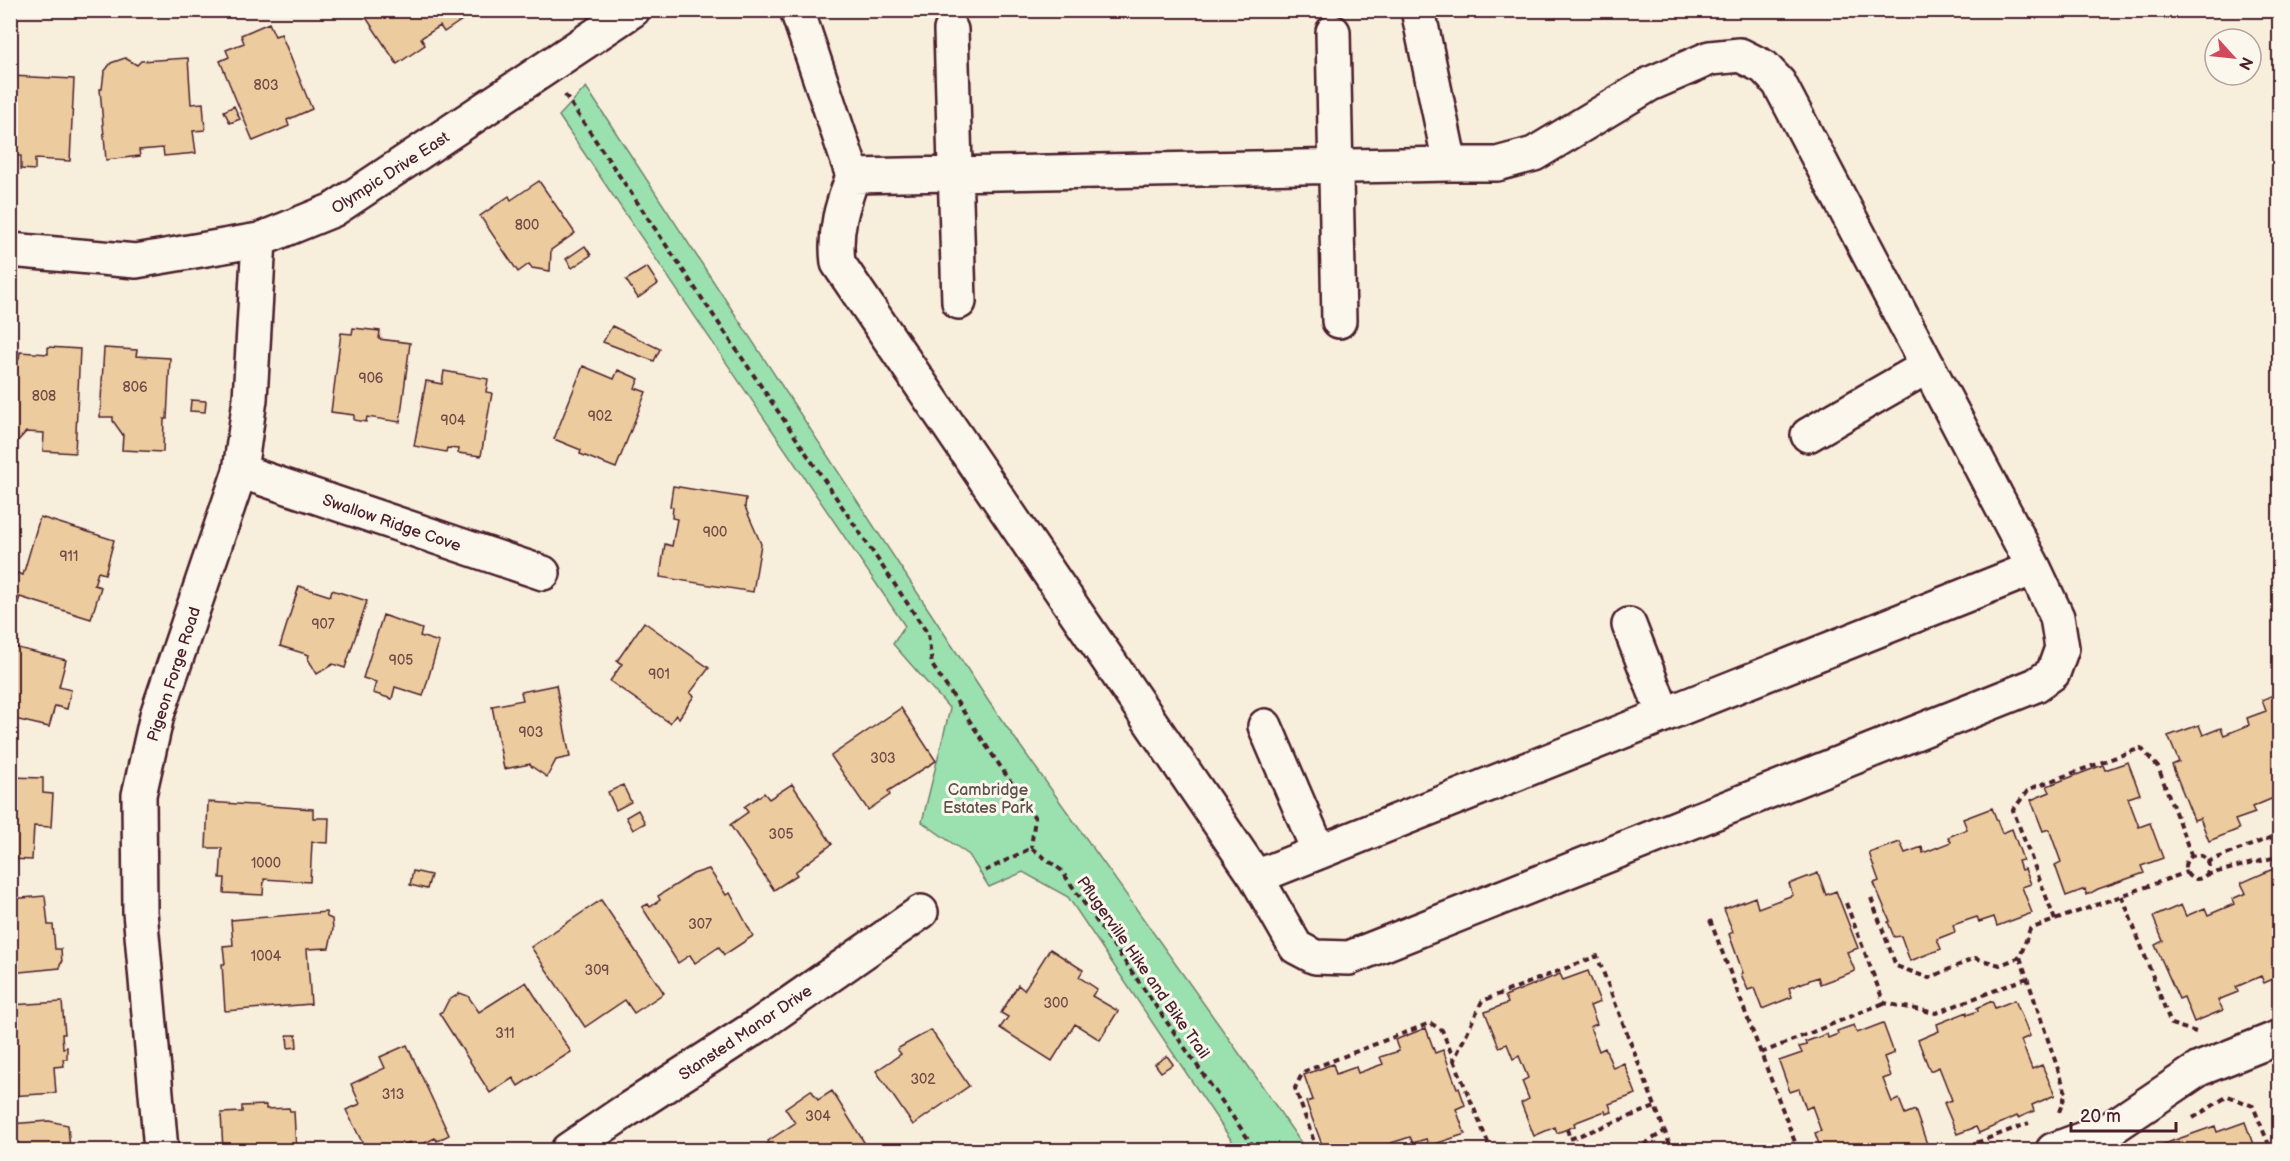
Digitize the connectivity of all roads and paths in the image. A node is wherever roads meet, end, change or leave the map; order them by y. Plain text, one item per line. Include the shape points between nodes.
1 (633, 10) edge
2 (796, 10) edge
3 (1418, 10) edge
4 (951, 30) dead end
5 (1334, 32) dead end
6 (573, 106) dead end
7 (1450, 164) junction
8 (1337, 168) junction
9 (957, 174) junction
10 (854, 176) junction
11 (258, 240) junction
12 (10, 250) edge
13 (959, 302) dead end
14 (1339, 321) dead end
15 (1928, 366) junction
16 (1808, 435) dead end
17 (240, 471) junction
18 (2034, 568) junction
19 (543, 573) dead end
20 (1629, 626) dead end
21 (1664, 715) junction
22 (1265, 726) dead end
23 (2280, 834) edge
24 (1031, 848) junction
25 (1319, 852) junction
26 (2280, 855) edge
27 (2192, 857) junction
28 (2208, 862) junction
29 (985, 871) dead end
30 (2187, 872) junction
31 (2206, 875) junction
32 (1256, 878) junction
33 (2122, 896) junction
34 (1871, 898) dead end
35 (1846, 903) dead end
36 (921, 912) dead end
37 (1710, 920) dead end
38 (2055, 920) junction
39 (2020, 957) junction
40 (2027, 978) junction
41 (1884, 1003) junction
42 (2201, 1034) dead end
43 (2280, 1037) edge
44 (1761, 1053) junction
45 (1454, 1060) junction
46 (1655, 1107) junction
47 (2049, 1116) dead end
48 (2038, 1119) dead end
49 (2190, 1120) dead end
50 (1567, 1129) dead end
51 (1665, 1131) junction
52 (161, 1150) edge
53 (568, 1150) edge
54 (1256, 1150) edge
55 (1317, 1150) edge
56 (1491, 1150) edge
57 (1635, 1150) edge
58 (1672, 1150) edge
59 (1798, 1150) edge
60 (1957, 1150) edge
61 (2053, 1150) edge
62 (2271, 1150) edge

1 - 11 street, Olympic Drive East via 333,210
2 - 10 street
3 - 7 street
4 - 9 street
5 - 8 street
6 - 24 path via 928,634 932,665 1035,818
7 - 8 street
7 - 15 street via 1497,164 1533,154 1650,84 1710,58 1740,55 1764,67 1779,83
8 - 9 street
8 - 14 street
9 - 10 street
9 - 13 street
10 - 32 street via 841,211 836,243 838,263
11 - 12 street, Olympic Drive East via 136,261
11 - 17 street, Pigeon Forge Road via 250,399
15 - 16 street
15 - 18 street
17 - 19 street, Swallow Ridge Cove
17 - 52 street, Pigeon Forge Road via 157,715 139,795 140,912
18 - 21 street
18 - 32 street via 2057,616 2062,648 2053,673 2036,685 1349,958 1315,957 1296,947
20 - 21 street
21 - 25 street
22 - 25 street
23 - 28 path
24 - 29 path
24 - 54 path, Pflugerville Hike and Bike Trail via 1061,870
25 - 32 street
26 - 31 path
27 - 28 path via 2200,856
27 - 30 path via 2187,861
27 - 38 path via 2158,767 2141,748 2029,789 2013,810
28 - 31 path
30 - 31 path via 2196,879
30 - 33 path
33 - 38 path
33 - 42 path via 2171,1024
34 - 39 path via 1896,966 1929,978 1976,958 2000,965
35 - 41 path
36 - 53 street, Stansted Manor Drive via 759,1025
37 - 44 path
38 - 39 path via 2030,929
39 - 40 path
40 - 41 path via 1936,1013
40 - 47 path via 2066,1093 2059,1112
41 - 44 path
43 - 61 street via 2199,1069 2110,1129
44 - 59 path
45 - 46 path via 1482,1001 1597,956
45 - 55 path via 1442,1030 1430,1023 1303,1072 1295,1088
45 - 56 path
46 - 50 path via 1570,1139
46 - 51 path
48 - 60 path
49 - 62 path via 2229,1096 2253,1106
51 - 57 path
51 - 58 path

